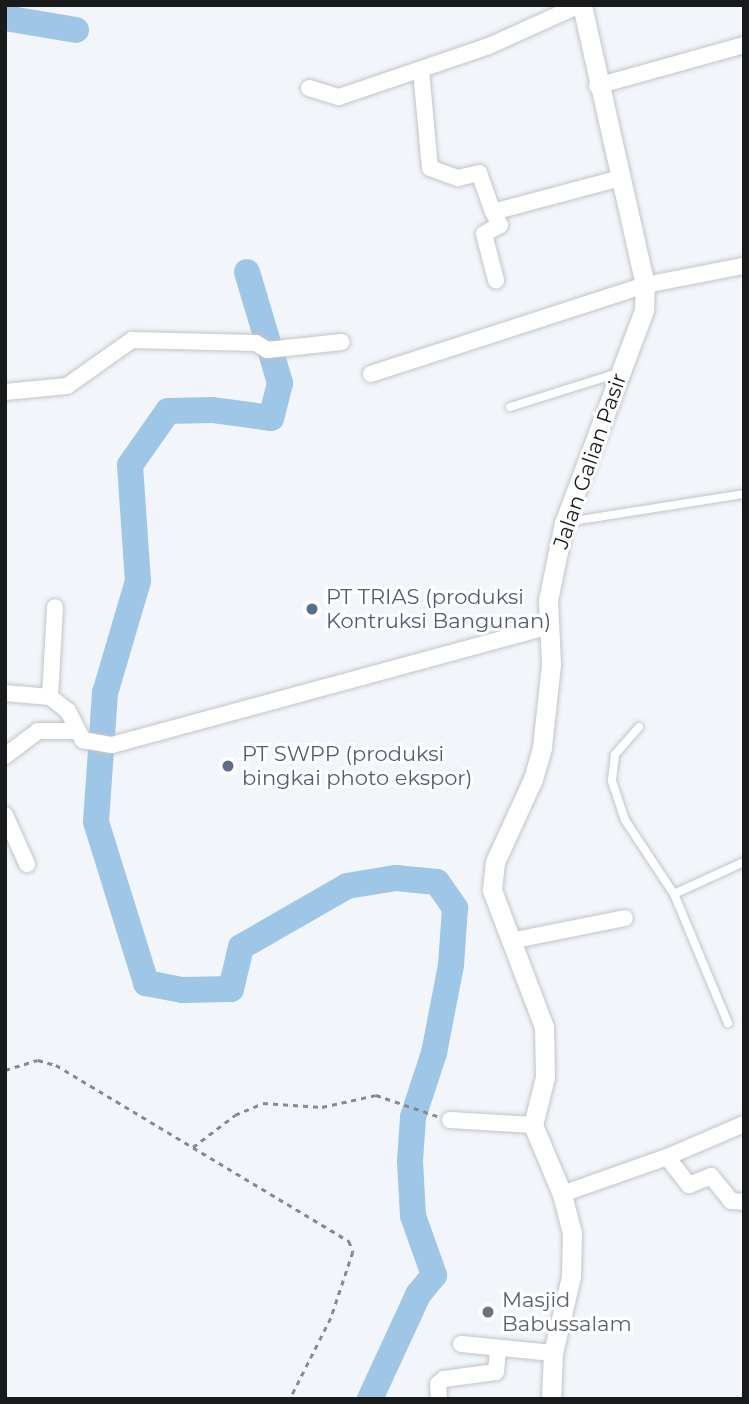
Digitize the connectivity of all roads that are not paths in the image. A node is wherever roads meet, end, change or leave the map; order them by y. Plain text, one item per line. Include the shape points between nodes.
1 (581, 5) edge
2 (744, 45) edge
3 (421, 70) junction
4 (597, 86) junction
5 (309, 88) dead end
6 (621, 178) junction
7 (493, 212) junction
8 (743, 267) edge
9 (496, 281) dead end
10 (645, 285) junction
11 (342, 342) dead end
12 (621, 372) junction
13 (371, 374) dead end
14 (5, 392) edge
15 (510, 407) dead end
16 (744, 494) edge
17 (565, 523) junction
18 (55, 607) dead end
19 (547, 627) junction
20 (5, 694) edge
21 (50, 697) junction
22 (639, 727) dead end
23 (77, 731) junction
24 (5, 756) edge
25 (5, 815) edge
26 (744, 862) edge
27 (27, 864) dead end
28 (674, 894) junction
29 (625, 918) dead end
30 (510, 941) junction
31 (728, 1023) dead end
32 (450, 1120) road end
33 (744, 1124) edge
34 (533, 1125) junction
35 (667, 1157) junction
36 (562, 1194) junction
37 (744, 1202) edge
38 (461, 1344) dead end
39 (498, 1348) junction
40 (553, 1353) junction
41 (439, 1399) edge
42 (551, 1399) edge

1 - 3 street
1 - 4 street, Jalan Galian Pasir
2 - 4 street
3 - 5 street via 339,97
3 - 7 street via 430,167 458,178 479,173
4 - 6 street, Jalan Galian Pasir
6 - 7 street
6 - 10 street, Jalan Galian Pasir
7 - 9 street via 500,225 484,234
8 - 10 street
10 - 12 street, Jalan Galian Pasir via 644,310
10 - 13 street
11 - 14 street via 270,350 256,342 132,340 67,386
12 - 15 lane
12 - 17 street, Jalan Galian Pasir
16 - 17 lane
17 - 19 street, Jalan Galian Pasir
18 - 21 street
19 - 23 street via 104,745 83,740
19 - 30 street, Jalan Galian Pasir via 551,664 542,747 533,779 495,862 492,890
20 - 21 street
21 - 23 street via 68,711
22 - 28 lane via 615,755 612,781 625,820
23 - 24 street via 38,732
25 - 27 street
26 - 28 lane
28 - 31 lane
29 - 30 street
30 - 34 street, Jalan Galian Pasir via 544,1027 545,1077
32 - 34 street
33 - 35 street
34 - 36 street
35 - 36 street
35 - 37 street via 689,1185 715,1177 731,1200
36 - 40 street via 572,1250
38 - 39 street
39 - 40 street
39 - 41 street via 496,1372 444,1379 438,1384
40 - 42 street

